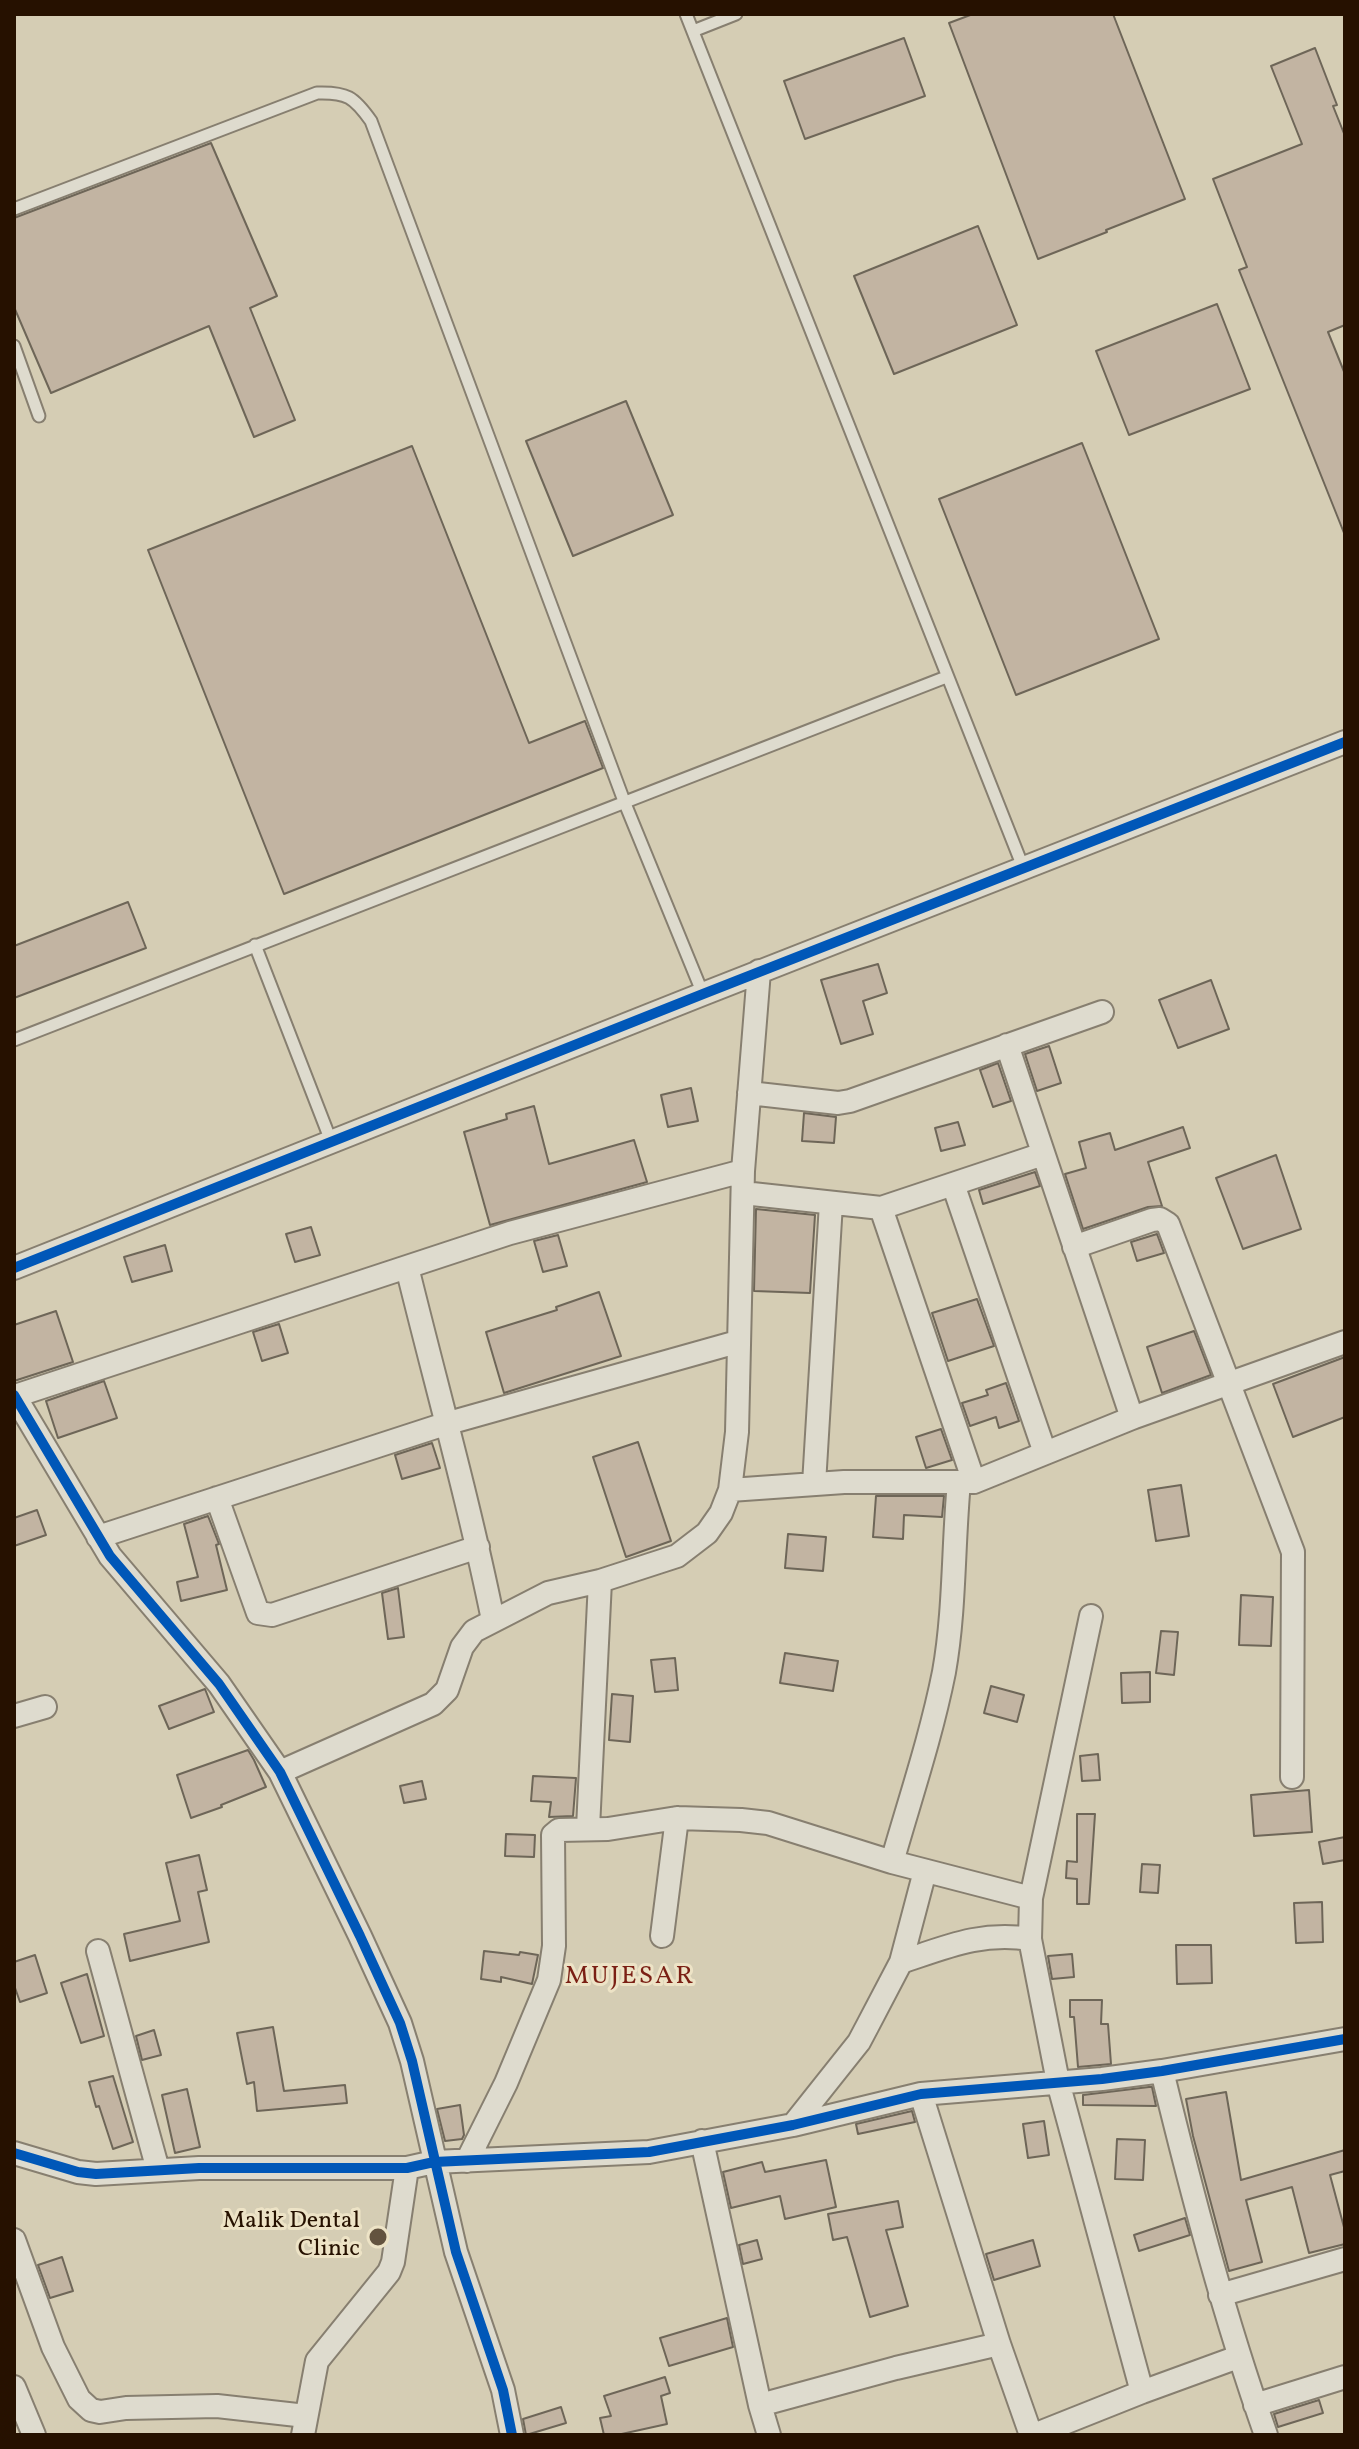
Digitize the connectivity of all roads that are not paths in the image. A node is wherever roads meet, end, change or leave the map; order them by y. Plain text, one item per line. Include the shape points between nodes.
1 (686, 14) edge
2 (736, 14) edge
3 (693, 31) junction
4 (14, 209) edge
5 (14, 346) edge
6 (39, 416) dead end
7 (946, 677) junction
8 (1345, 742) edge
9 (624, 801) junction
10 (1023, 867) junction
11 (255, 945) junction
12 (759, 971) junction
13 (703, 994) junction
14 (1102, 1012) dead end
15 (14, 1040) edge
16 (1007, 1045) junction
17 (749, 1093) junction
18 (331, 1141) junction
19 (1043, 1154) junction
20 (743, 1182) junction
21 (953, 1184) junction
22 (831, 1203) junction
23 (881, 1208) junction
24 (1074, 1247) junction
25 (407, 1267) junction
26 (14, 1268) edge
27 (737, 1342) junction
28 (1345, 1342) edge
29 (1227, 1384) junction
30 (14, 1396) edge
31 (1132, 1418) junction
32 (22, 1424) edge
33 (445, 1424) junction
34 (1045, 1453) junction
35 (966, 1482) junction
36 (814, 1484) junction
37 (730, 1490) junction
38 (217, 1498) junction
39 (98, 1537) junction
40 (478, 1547) junction
41 (600, 1581) junction
42 (1091, 1616) dead end
43 (493, 1620) junction
44 (45, 1707) dead end
45 (14, 1716) edge
46 (280, 1772) junction
47 (1292, 1777) dead end
48 (677, 1818) junction
49 (588, 1828) junction
50 (892, 1862) junction
51 (925, 1871) junction
52 (1031, 1898) junction
53 (662, 1936) dead end
54 (1030, 1939) junction
55 (98, 1951) dead end
56 (901, 1962) junction
57 (1345, 2039) edge
58 (1162, 2071) junction
59 (1058, 2082) junction
60 (921, 2094) junction
61 (793, 2125) junction
62 (702, 2141) junction
63 (14, 2153) edge
64 (467, 2161) junction
65 (434, 2162) junction
66 (407, 2168) junction
67 (158, 2170) junction
68 (14, 2240) edge
69 (1345, 2259) edge
70 (1220, 2295) junction
71 (999, 2344) junction
72 (1238, 2357) junction
73 (1345, 2377) edge
74 (14, 2387) edge
75 (1142, 2392) junction
76 (760, 2405) junction
77 (1255, 2405) junction
78 (304, 2426) edge
79 (34, 2435) edge
80 (512, 2435) edge
81 (769, 2435) edge
82 (1032, 2435) edge
83 (1266, 2435) edge

1 - 3 lane
2 - 3 lane
3 - 7 lane
4 - 9 lane via 317,93 339,93 358,102 371,121
5 - 6 lane
7 - 9 lane
7 - 10 lane
8 - 10 street
9 - 11 lane
9 - 13 lane
10 - 12 street
11 - 15 lane
11 - 18 lane
12 - 13 street
12 - 17 street
13 - 18 street
14 - 16 street
16 - 17 street via 850,1101
16 - 19 street
17 - 20 street
18 - 26 street
19 - 21 street
19 - 24 street
20 - 22 street
20 - 25 street via 510,1233
20 - 27 street
21 - 23 street
21 - 34 street
22 - 23 street
22 - 36 street
23 - 35 street
24 - 29 street via 1152,1220 1168,1224
24 - 31 street
25 - 30 street
25 - 33 street
27 - 33 street
27 - 37 street via 737,1432
28 - 29 street
29 - 31 street
29 - 47 street via 1293,1552
30 - 32 street
31 - 34 street
32 - 39 street
33 - 38 street
33 - 40 street
34 - 35 street
35 - 36 street
35 - 50 street via 944,1670
36 - 37 street
37 - 41 street via 721,1513 693,1545 677,1556
38 - 39 street
38 - 40 street via 258,1613 272,1615
39 - 46 street via 219,1684
40 - 43 street
41 - 43 street via 548,1593
41 - 49 street
42 - 52 street
43 - 46 street via 467,1640 447,1690 433,1704
44 - 45 street
46 - 65 street via 400,2023
48 - 49 street
48 - 50 street via 768,1823
48 - 53 street
49 - 64 street via 553,1835 554,1946 549,1980
50 - 51 street
51 - 52 street
51 - 56 street
52 - 54 street
54 - 56 street via 984,1937
54 - 59 street
55 - 67 street
56 - 61 street via 859,2042
57 - 58 street
58 - 59 street
58 - 70 street
59 - 60 street
59 - 75 street
60 - 61 street
60 - 71 street
61 - 62 street
62 - 64 street via 649,2152
62 - 76 street
63 - 67 street via 78,2172
64 - 65 street
65 - 66 street
65 - 80 street
66 - 67 street
66 - 78 street via 393,2262 317,2361
68 - 78 street via 53,2347 79,2399 91,2410 217,2406
69 - 70 street
70 - 72 street
71 - 76 street
71 - 82 street
72 - 75 street
72 - 77 street
73 - 77 street
74 - 79 street
75 - 82 street
76 - 81 street
77 - 83 street

